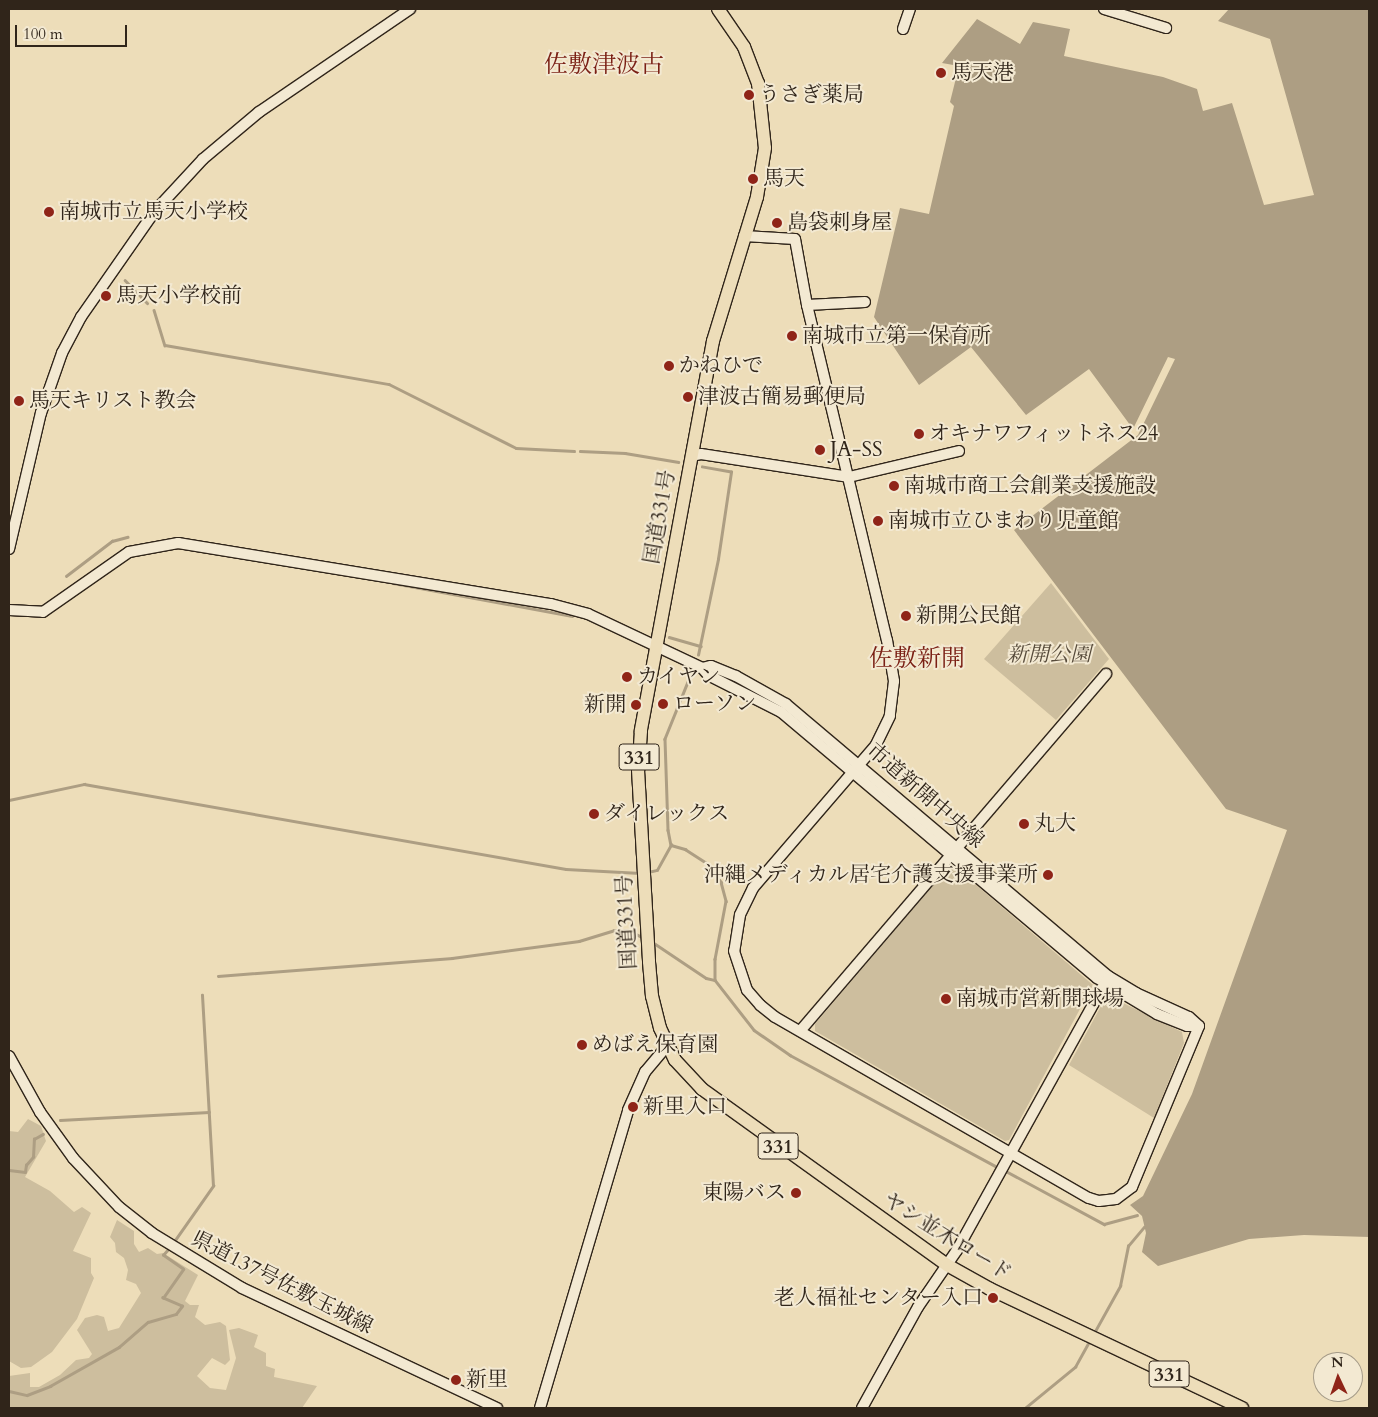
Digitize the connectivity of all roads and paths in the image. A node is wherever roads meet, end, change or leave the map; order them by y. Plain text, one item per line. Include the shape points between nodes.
1 (410, 9) edge
2 (718, 9) edge
3 (910, 9) edge
4 (1104, 9) edge
5 (1166, 28) dead end
6 (903, 29) dead end
7 (744, 236) junction
8 (865, 302) dead end
9 (807, 305) junction
10 (959, 451) dead end
11 (690, 456) junction
12 (849, 477) junction
13 (9, 549) edge
14 (9, 610) edge
15 (657, 648) junction
16 (1106, 674) dead end
17 (857, 769) junction
18 (954, 851) junction
19 (1106, 979) junction
20 (801, 1030) junction
21 (667, 1046) junction
22 (9, 1056) edge
23 (1012, 1153) junction
24 (947, 1265) junction
25 (497, 1408) edge
26 (540, 1408) edge
27 (862, 1408) edge
28 (1242, 1408) edge

1 - 13 street via 259,112 204,159 145,226 81,317 62,353 40,413
2 - 7 highway, 国道331号 / 331 via 748,54 758,83 764,120 762,176
3 - 6 street
4 - 5 street
7 - 9 street via 795,239
7 - 11 highway, 国道331号 / 331 via 718,321
8 - 9 street
9 - 12 street
10 - 12 street
11 - 12 street via 701,454
11 - 15 highway, 国道331号 / 331
12 - 17 street via 894,681 890,716 876,745
14 - 15 street, 市道新開中央線 via 44,612 129,552 163,544 193,544 567,608 599,618
15 - 17 street, 市道新開中央線 via 702,668 708,675 734,681 760,693 784,708
15 - 21 highway, 国道331号 / 331 via 639,748 653,1004
16 - 18 street
17 - 18 street, 市道新開中央線
17 - 20 street via 753,888 735,933 734,951 748,990 760,1005
18 - 19 street, 市道新開中央線
18 - 20 street
19 - 23 street
19 - 23 street, 市道新開中央線 via 1187,1026 1198,1026 1138,1175 1124,1195 1107,1201 1089,1198
20 - 23 street
21 - 24 highway, ヤシ並木ロード / 331 via 691,1079 725,1108
21 - 26 street via 645,1072 628,1110
22 - 25 street, 県道137号佐敷玉城線 via 40,1112 73,1158 119,1207 171,1246 242,1288
23 - 24 street
24 - 27 street via 918,1307
24 - 28 highway, ヤシ並木ロード / 331 via 990,1289

